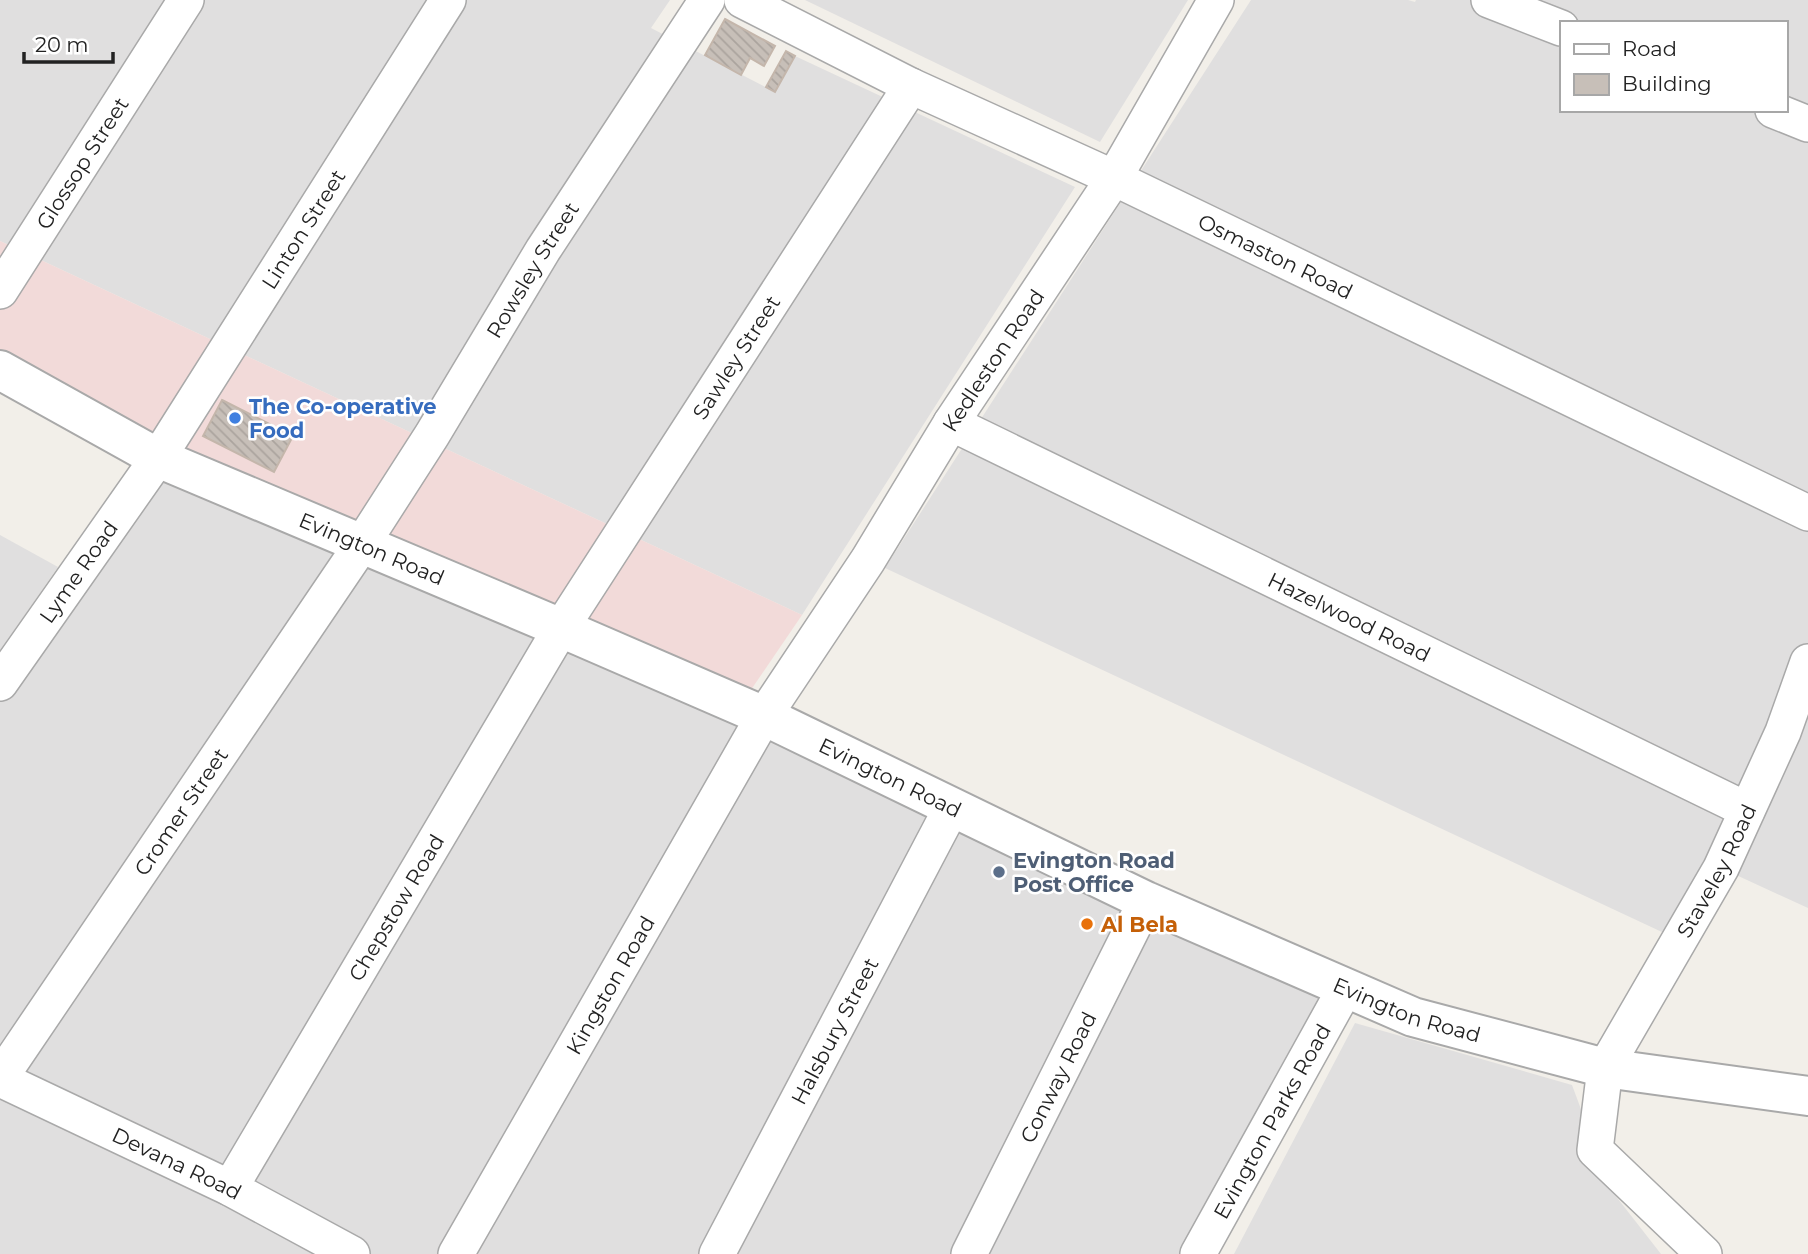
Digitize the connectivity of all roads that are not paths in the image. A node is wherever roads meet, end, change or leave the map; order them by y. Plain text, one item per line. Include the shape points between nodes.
1 (186, 0) edge
2 (447, 0) edge
3 (707, 0) edge
4 (742, 0) edge
5 (1216, 0) edge
6 (1489, 0) edge
7 (1560, 28) edge
8 (911, 86) junction
9 (1778, 112) edge
10 (1808, 124) edge
11 (1114, 178) junction
12 (0, 290) edge
13 (0, 370) edge
14 (951, 423) junction
15 (158, 458) junction
16 (1808, 513) edge
17 (362, 544) junction
18 (561, 628) junction
19 (1808, 662) edge
20 (0, 683) edge
21 (764, 716) junction
22 (952, 807) junction
23 (1747, 810) junction
24 (1146, 901) junction
25 (1346, 987) junction
26 (1605, 1068) junction
27 (0, 1079) edge
28 (1808, 1096) edge
29 (230, 1188) junction
30 (352, 1254) edge
31 (456, 1254) edge
32 (717, 1254) edge
33 (969, 1254) edge
34 (1198, 1254) edge
35 (1703, 1254) edge

1 - 12 street, Glossop Street
2 - 15 street, Linton Street
3 - 17 street, Rowsley Street via 543,250
4 - 8 street, Osmaston Road
5 - 11 street, Kedleston Road
6 - 7 street
8 - 11 street, Osmaston Road
8 - 18 street, Sawley Street
9 - 10 street
11 - 14 street, Kedleston Road
11 - 16 street, Osmaston Road
13 - 15 street, Evington Road
14 - 21 street, Kedleston Road via 868,560
14 - 23 street, Hazelwood Road
15 - 17 street, Evington Road
15 - 20 street, Lyme Road
17 - 18 street, Evington Road
17 - 27 street, Cromer Street
18 - 21 street, Evington Road
18 - 29 street, Chepstow Road
19 - 23 street, Staveley Road via 1783,732
21 - 22 street, Evington Road
21 - 31 street, Kingston Road
22 - 24 street, Evington Road
22 - 32 street, Halsbury Street
23 - 26 street, Staveley Road via 1721,868
24 - 25 street, Evington Road
24 - 33 street, Conway Road
25 - 26 street, Evington Road via 1413,1017
25 - 34 street, Evington Parks Road
26 - 28 street, Evington Road
26 - 35 street via 1595,1150
27 - 29 street, Devana Road
29 - 30 street, Devana Road

